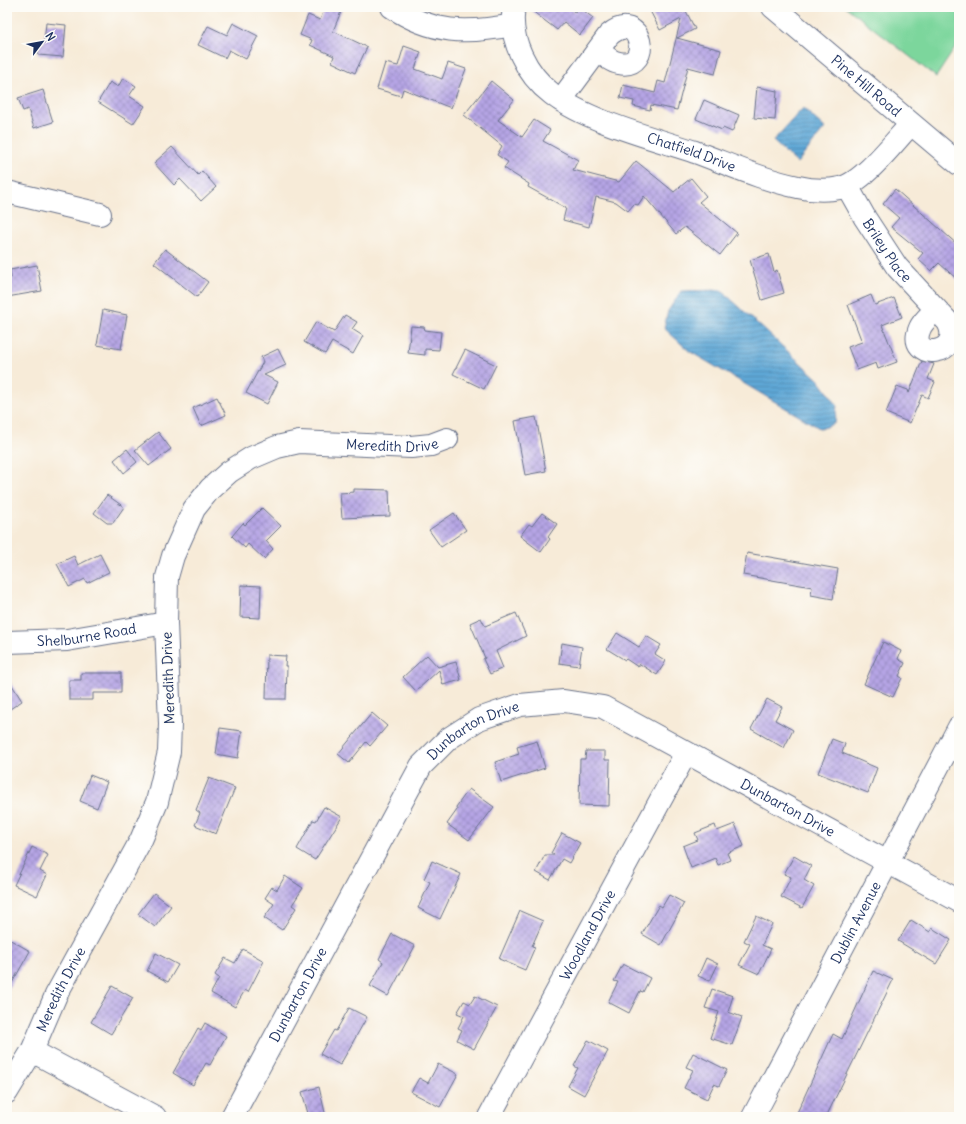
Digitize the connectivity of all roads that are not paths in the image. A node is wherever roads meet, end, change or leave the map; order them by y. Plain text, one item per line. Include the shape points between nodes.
1 (392, 7) edge
2 (773, 7) edge
3 (513, 16) edge
4 (598, 50) dead end
5 (561, 100) junction
6 (910, 124) junction
7 (959, 164) edge
8 (847, 186) junction
9 (7, 192) edge
10 (100, 214) dead end
11 (936, 309) dead end
12 (447, 439) dead end
13 (166, 623) junction
14 (7, 642) edge
15 (959, 727) edge
16 (686, 753) junction
17 (887, 863) junction
18 (959, 901) edge
19 (32, 1051) junction
20 (7, 1092) edge
21 (155, 1117) edge
22 (232, 1117) edge
23 (489, 1117) edge
24 (752, 1117) edge

1 - 3 street via 417,22 454,31 479,30
2 - 6 street, Pine Hill Road
3 - 5 street, Chatfield Drive via 515,37 529,68 544,86
4 - 5 street
5 - 8 street, Chatfield Drive via 595,117 777,181 827,190
6 - 7 street, Pine Hill Road
6 - 8 street, Chatfield Drive via 866,171
8 - 11 street, Briley Place via 897,267
9 - 10 street
12 - 13 street, Meredith Drive via 430,445 411,447 299,442 277,447 251,458 229,472 210,489 194,509 173,556 167,577
13 - 14 street, Shelburne Road via 66,640
13 - 19 street, Meredith Drive via 170,731 167,765 157,802 140,840 56,995
15 - 17 street, Dublin Avenue
16 - 17 street, Dunbarton Drive
16 - 22 street, Dunbarton Drive via 603,707 564,701 520,705 479,719 448,739 421,766
16 - 23 street, Woodland Drive
17 - 18 street, Dunbarton Drive
17 - 24 street, Dublin Avenue
19 - 20 street, Meredith Drive
19 - 21 street

